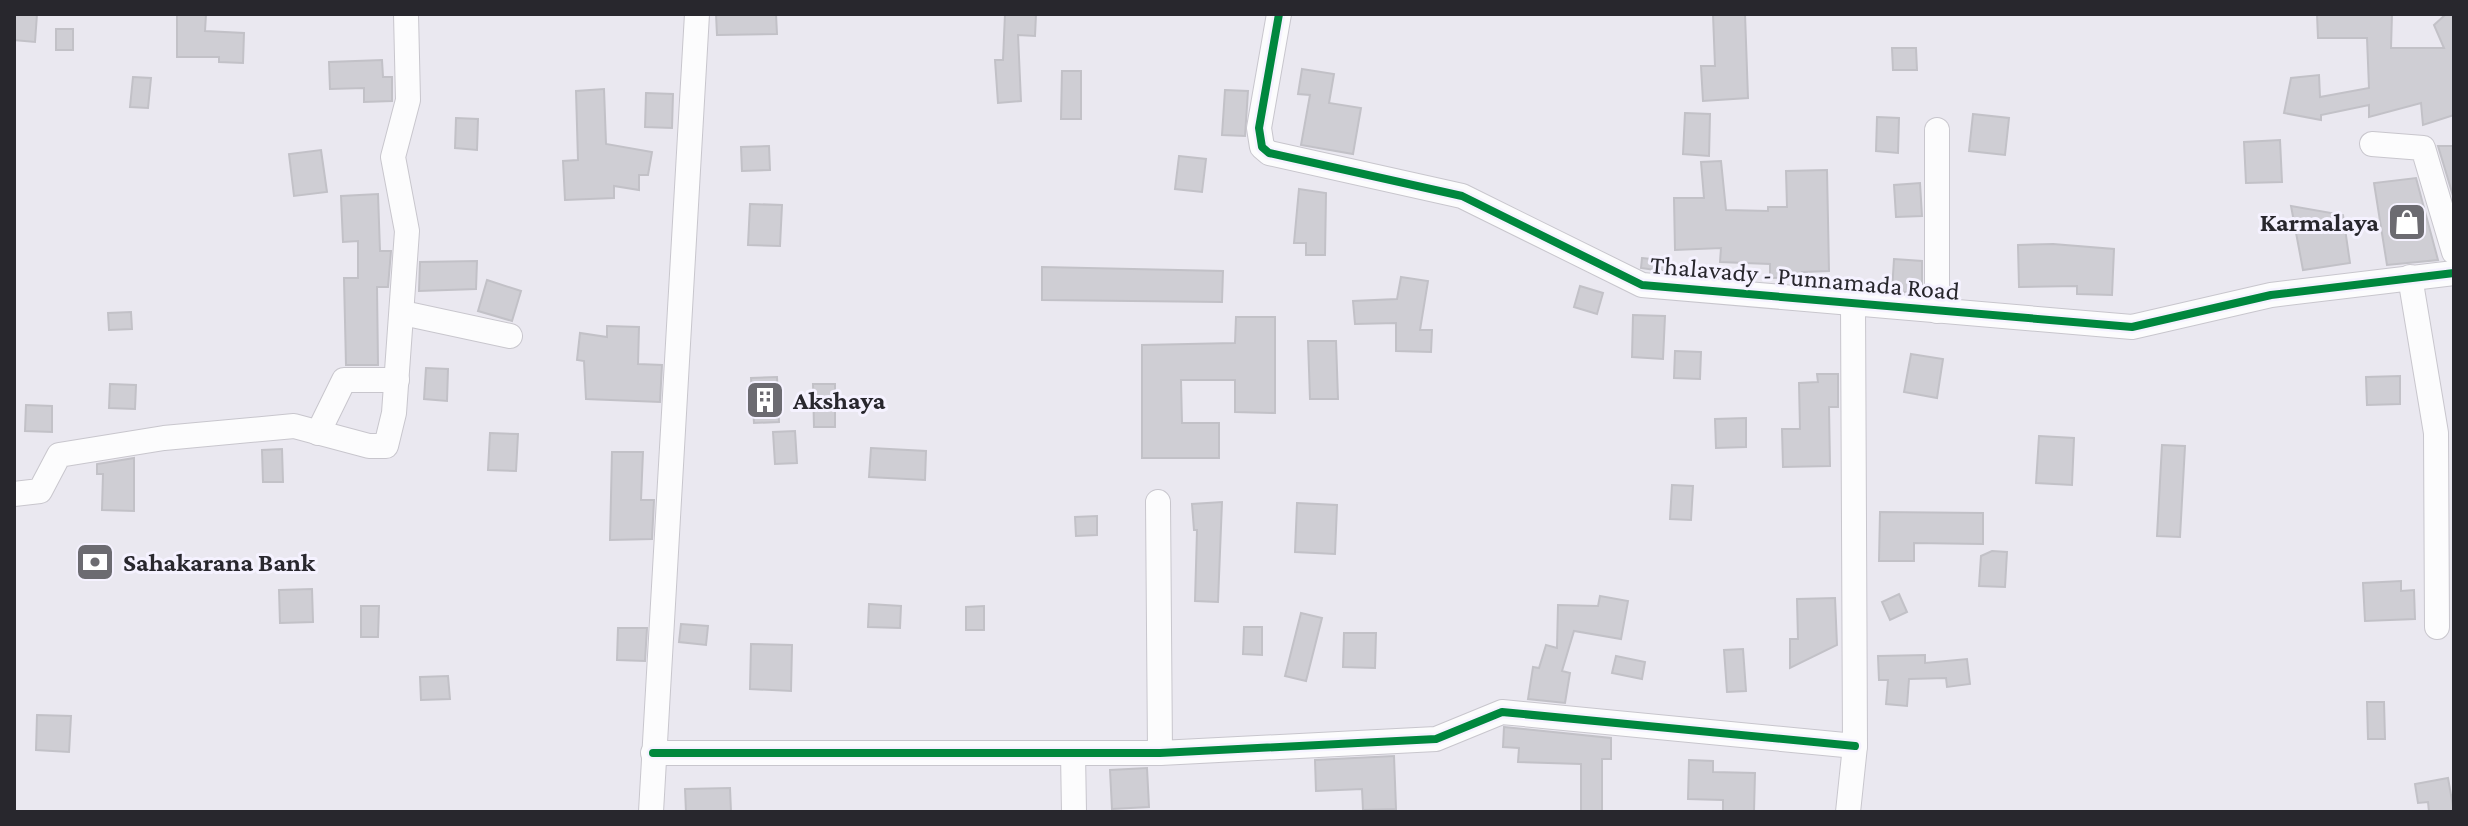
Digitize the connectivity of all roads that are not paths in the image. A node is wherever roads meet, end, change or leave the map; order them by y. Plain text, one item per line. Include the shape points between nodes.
1 (406, 14) edge
2 (697, 14) edge
3 (1279, 14) edge
4 (1937, 130) dead end
5 (2372, 144) dead end
6 (2454, 252) edge
7 (2454, 273) edge
8 (2410, 277) junction
9 (1853, 304) junction
10 (1937, 311) junction
11 (403, 313) junction
12 (510, 336) dead end
13 (397, 380) junction
14 (318, 433) junction
15 (14, 494) edge
16 (1158, 502) dead end
17 (2437, 627) dead end
18 (1855, 746) junction
19 (653, 753) junction
20 (1073, 753) junction
21 (1160, 753) junction
22 (651, 812) edge
23 (1074, 812) edge
24 (1848, 812) edge

1 - 11 street via 408,100 393,157 407,231
2 - 19 street
3 - 9 street, Thalavady - Punnamada Road via 1259,128 1262,147 1269,153 1462,196 1642,285
4 - 10 street
5 - 6 street via 2423,148
7 - 8 street, Thalavady - Punnamada Road
8 - 10 street, Thalavady - Punnamada Road via 2271,295 2132,327
8 - 17 street via 2436,433
9 - 10 street, Thalavady - Punnamada Road
9 - 18 street
11 - 12 street
11 - 13 street
13 - 14 street via 344,380
13 - 14 street via 386,446
14 - 15 street via 280,427 59,455 40,491
16 - 21 street
18 - 21 street via 1502,712 1436,739
18 - 24 street
19 - 20 street
19 - 22 street
20 - 21 street
20 - 23 street

